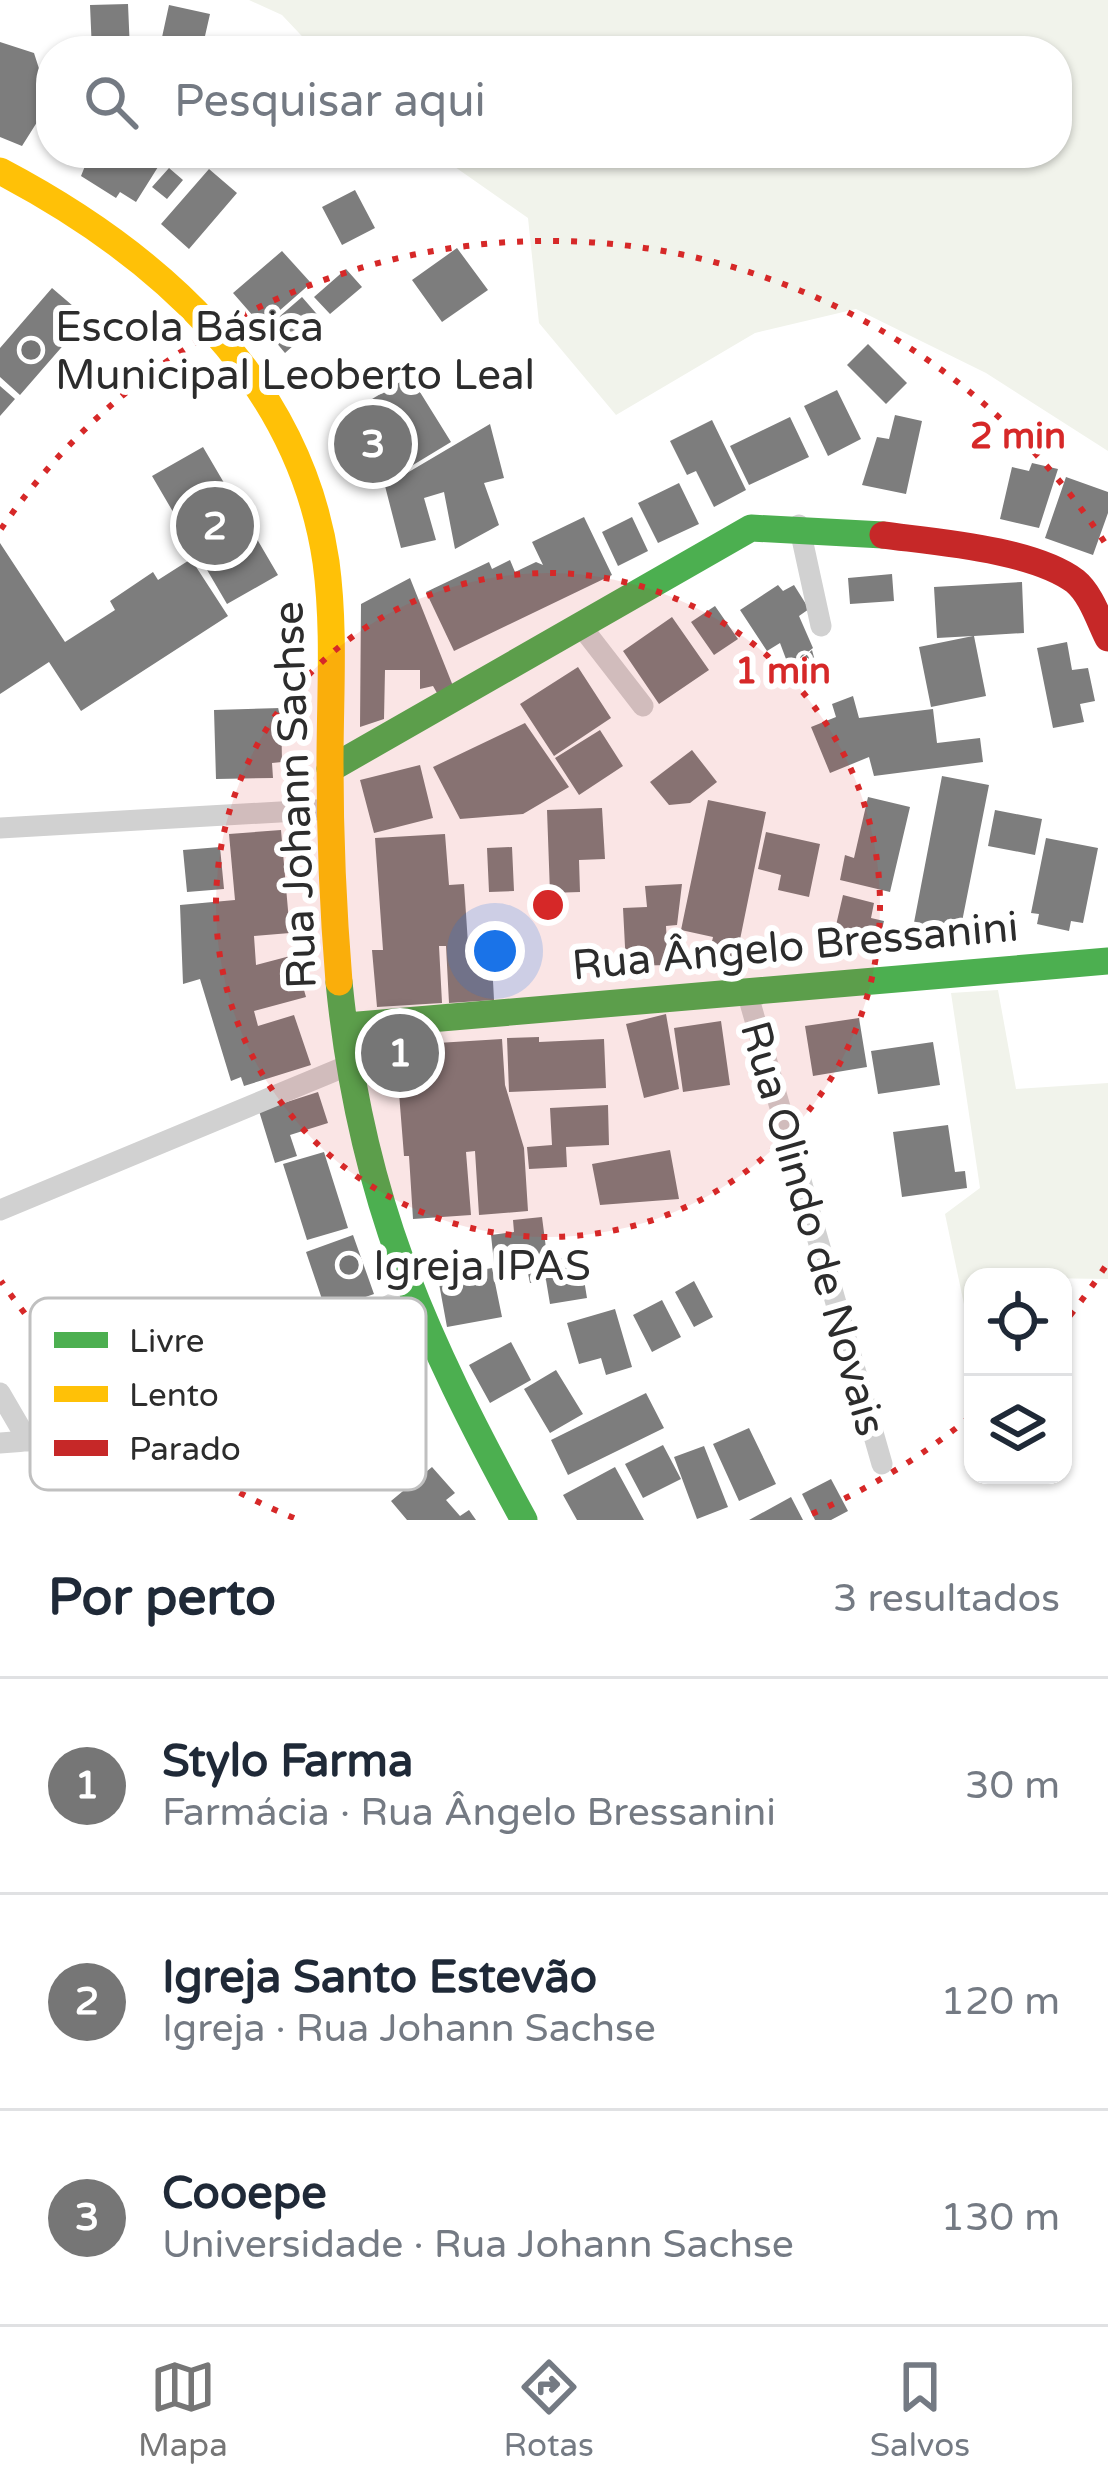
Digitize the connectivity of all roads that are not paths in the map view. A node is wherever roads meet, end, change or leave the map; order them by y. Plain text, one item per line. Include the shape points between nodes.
1 (0, 171) edge
2 (799, 525) junction
3 (581, 626) junction
4 (821, 626) dead end
5 (1108, 638) edge
6 (643, 706) dead end
7 (330, 769) junction
8 (332, 809) junction
9 (0, 828) edge
10 (1108, 961) edge
11 (747, 992) junction
12 (347, 1026) junction
13 (349, 1065) junction
14 (0, 1210) edge
15 (411, 1295) junction
16 (405, 1298) edge
17 (412, 1298) edge
18 (426, 1332) edge
19 (0, 1393) edge
20 (28, 1441) joint
21 (0, 1443) edge
22 (882, 1463) dead end
23 (524, 1520) edge

1 - 7 street, Rua Johann Sachse via 80,212 152,265 273,409 309,491 327,572
2 - 3 street via 751,528
2 - 4 street
2 - 5 street via 1055,569 1077,582
3 - 6 street
3 - 7 street
7 - 8 street, Rua Johann Sachse
8 - 9 street
8 - 12 street, Rua Johann Sachse
10 - 11 street, Rua Ângelo Bressanini
11 - 12 street, Rua Ângelo Bressanini
11 - 22 street, Rua Olindo de Novais
12 - 13 street, Rua Johann Sachse
13 - 14 street
13 - 15 street, Rua Johann Sachse via 374,1190
15 - 16 street
15 - 17 street, Rua Johann Sachse
18 - 23 street, Rua Johann Sachse
19 - 20 street
20 - 21 street

